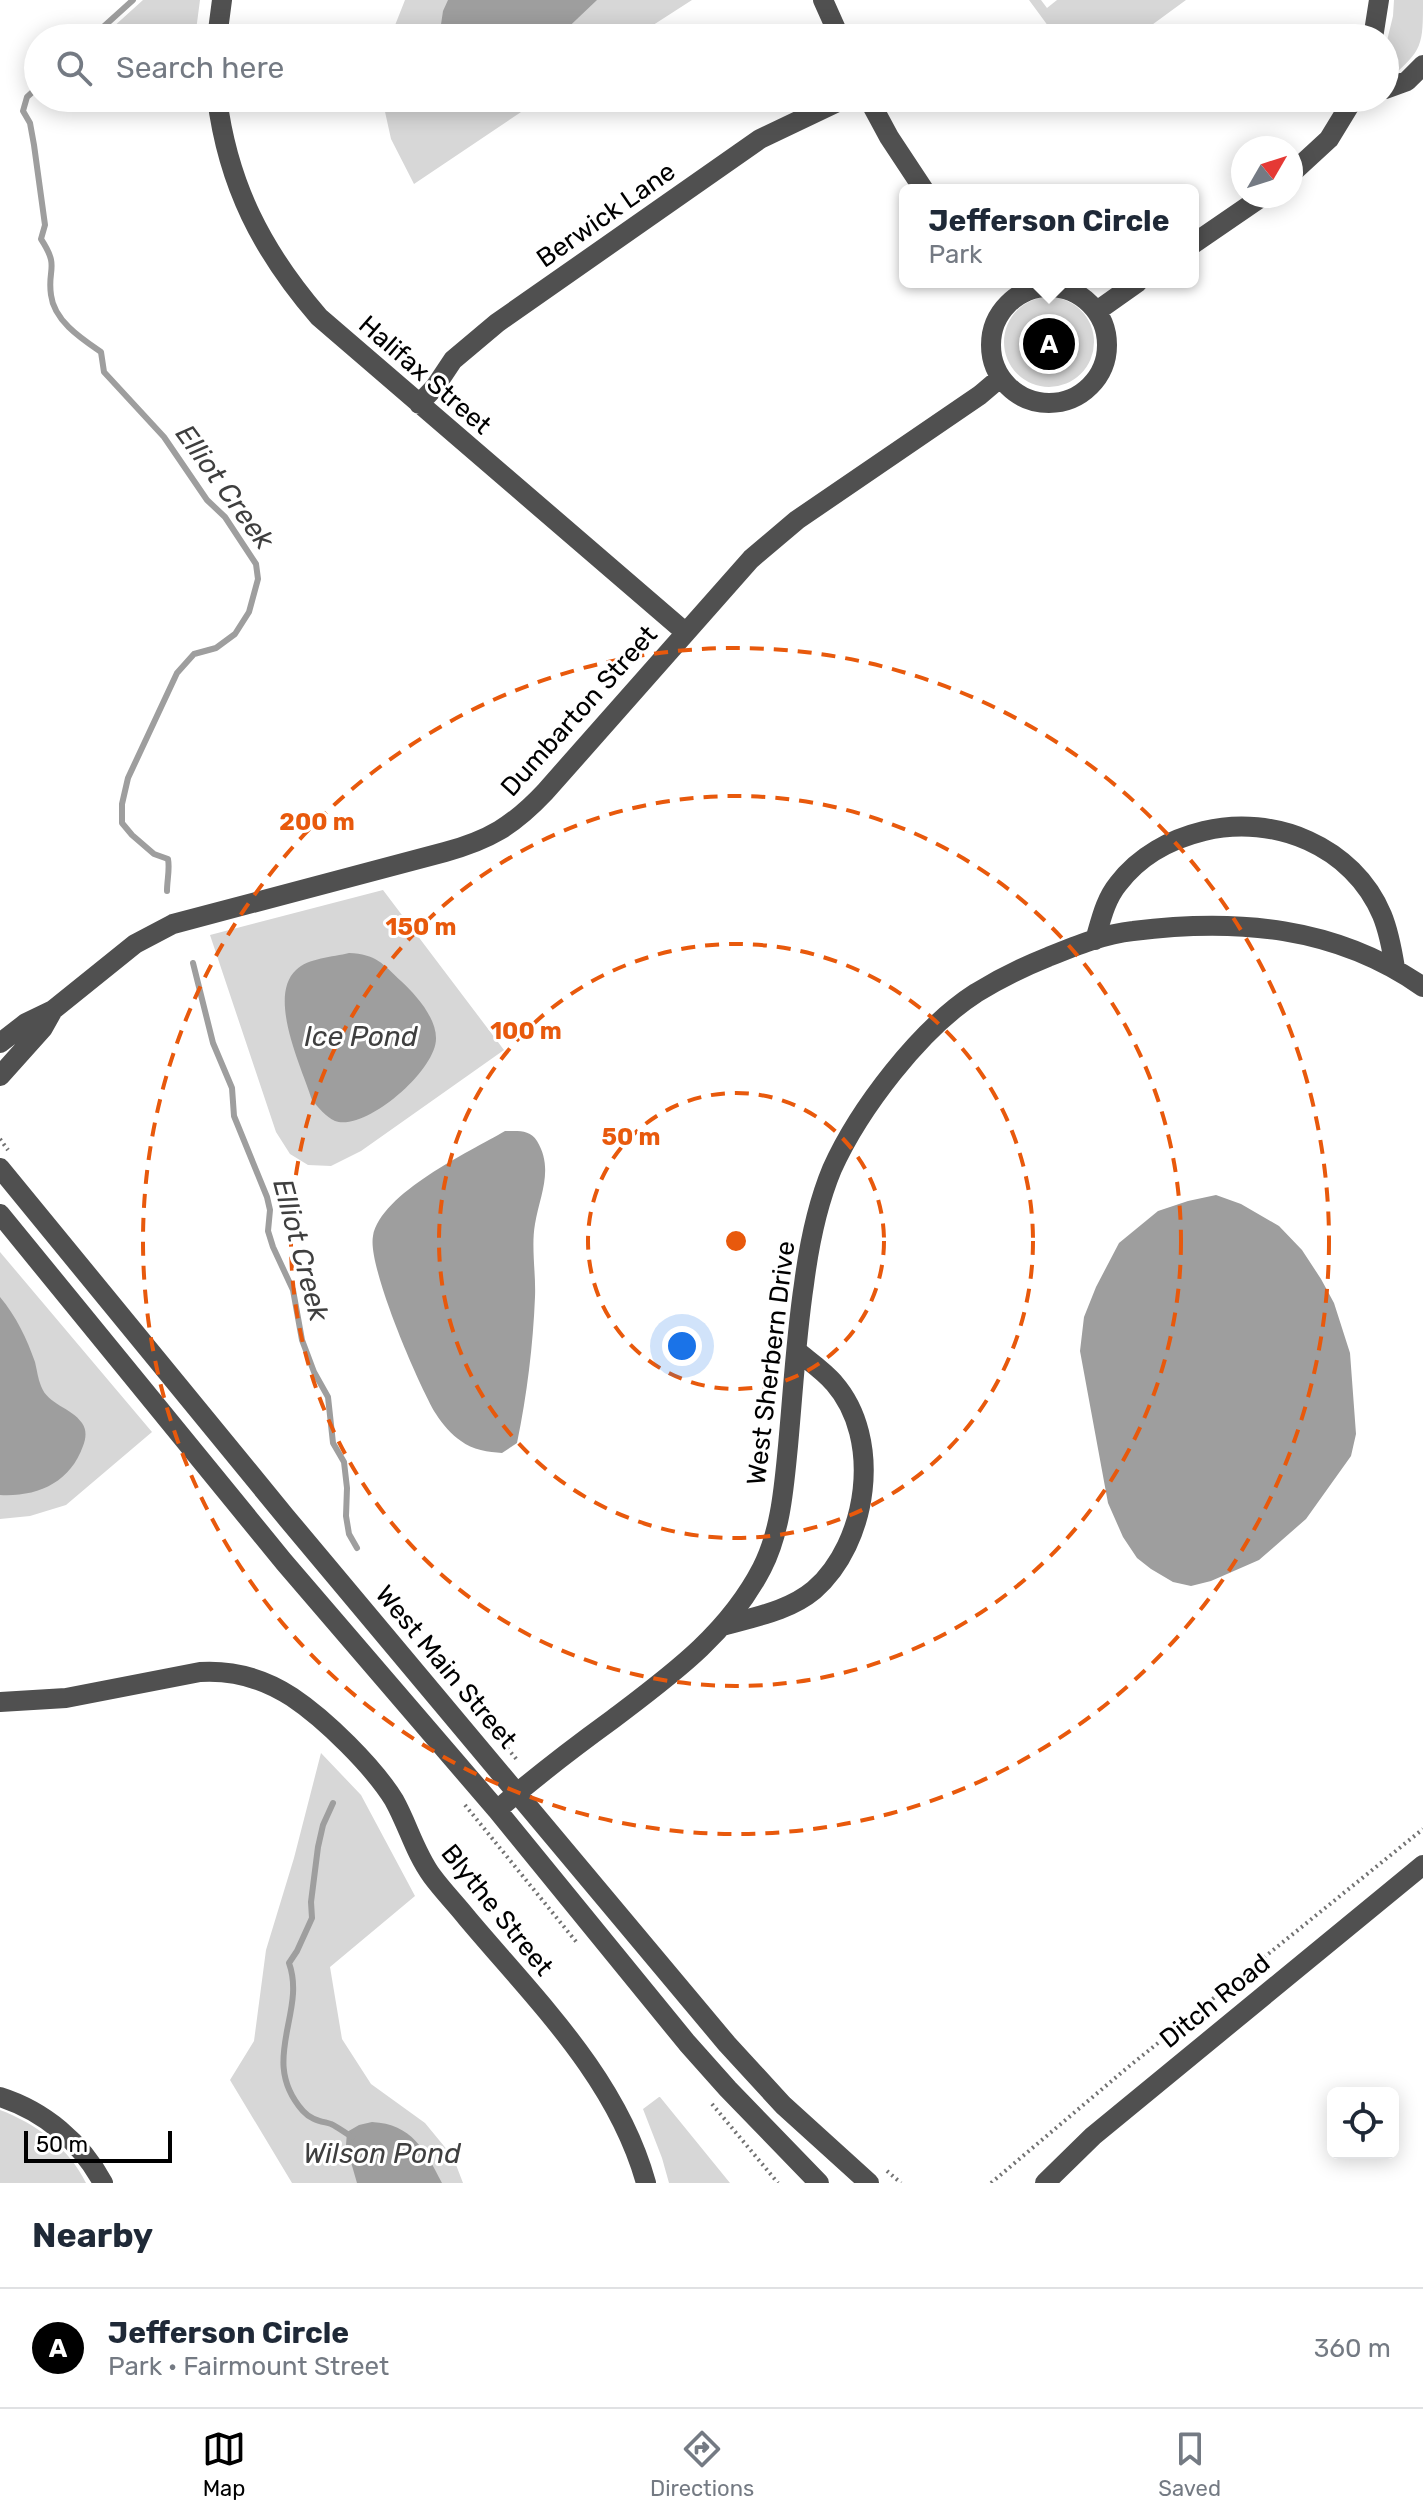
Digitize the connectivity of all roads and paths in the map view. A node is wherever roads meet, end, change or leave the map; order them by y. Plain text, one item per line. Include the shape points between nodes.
1 (222, 0) edge
2 (823, 0) edge
3 (1379, 0) edge
4 (219, 24) edge
5 (834, 24) edge
6 (1375, 24) edge
7 (1423, 65) edge
8 (1399, 84) edge
9 (219, 112) edge
10 (817, 112) edge
11 (876, 112) edge
12 (1345, 112) edge
13 (1303, 163) edge
14 (920, 184) edge
15 (1246, 208) edge
16 (1199, 240) edge
17 (1063, 288) edge
18 (1130, 288) edge
19 (1010, 289) edge
20 (1097, 311) junction
21 (1000, 378) junction
22 (419, 404) junction
23 (685, 632) junction
24 (1095, 940) junction
25 (1395, 968) junction
26 (1423, 987) edge
27 (53, 1010) junction
28 (0, 1043) edge
29 (0, 1076) edge
30 (0, 1168) edge
31 (0, 1214) edge
32 (797, 1351) junction
33 (723, 1626) junction
34 (0, 1702) edge
35 (518, 1792) junction
36 (497, 1810) junction
37 (1423, 1829) edge
38 (1423, 1865) edge
39 (0, 2097) edge
40 (874, 2174) edge
41 (103, 2183) edge
42 (646, 2183) edge
43 (819, 2183) edge
44 (901, 2183) edge
45 (991, 2183) edge
46 (1045, 2183) edge

1 - 4 street
2 - 5 street
3 - 6 street
7 - 8 street
9 - 22 street, Halifax Street via 234,178 271,256 319,317
10 - 22 street, Berwick Lane via 760,139 497,323 453,360
11 - 14 street
12 - 13 street via 1329,139
15 - 16 street
17 - 20 street
18 - 20 street
19 - 21 street via 990,342
20 - 21 street via 1104,323 1105,361 1080,395 1044,403 1023,397
21 - 23 street, Dumbarton Street via 797,520 751,559
22 - 23 street, Halifax Street
23 - 27 street, Dumbarton Street via 535,803 504,830 456,849 173,924 135,944
24 - 25 street, West Sherbern Drive via 1165,927 1250,926 1327,941
24 - 25 street via 1105,904 1137,863 1189,835 1247,826 1302,837 1346,865 1381,913
24 - 32 street, West Sherbern Drive via 1017,970 972,995 893,1070 833,1168 814,1223
25 - 26 street, West Sherbern Drive
27 - 28 street, Dumbarton Street
27 - 29 street, Dumbarton Street
30 - 35 street, West Main Street
31 - 36 street, West Main Street via 284,1562
32 - 33 street, West Sherbern Drive via 778,1522 764,1566
32 - 33 street via 834,1383 847,1402 862,1451 862,1504 843,1553 814,1590 793,1604
33 - 35 street, West Sherbern Drive via 687,1663
34 - 42 street, Blythe Street via 66,1698 215,1671 243,1674 292,1697 335,1733 379,1782 432,1876 592,2069 622,2119
35 - 36 street, West Sherbern Drive
35 - 40 street, West Main Street via 727,2044 792,2114
36 - 43 street, West Main Street via 709,2068
37 - 45 path
38 - 46 street, Ditch Road via 1093,2136
39 - 41 street via 54,2124 84,2153
40 - 44 path

